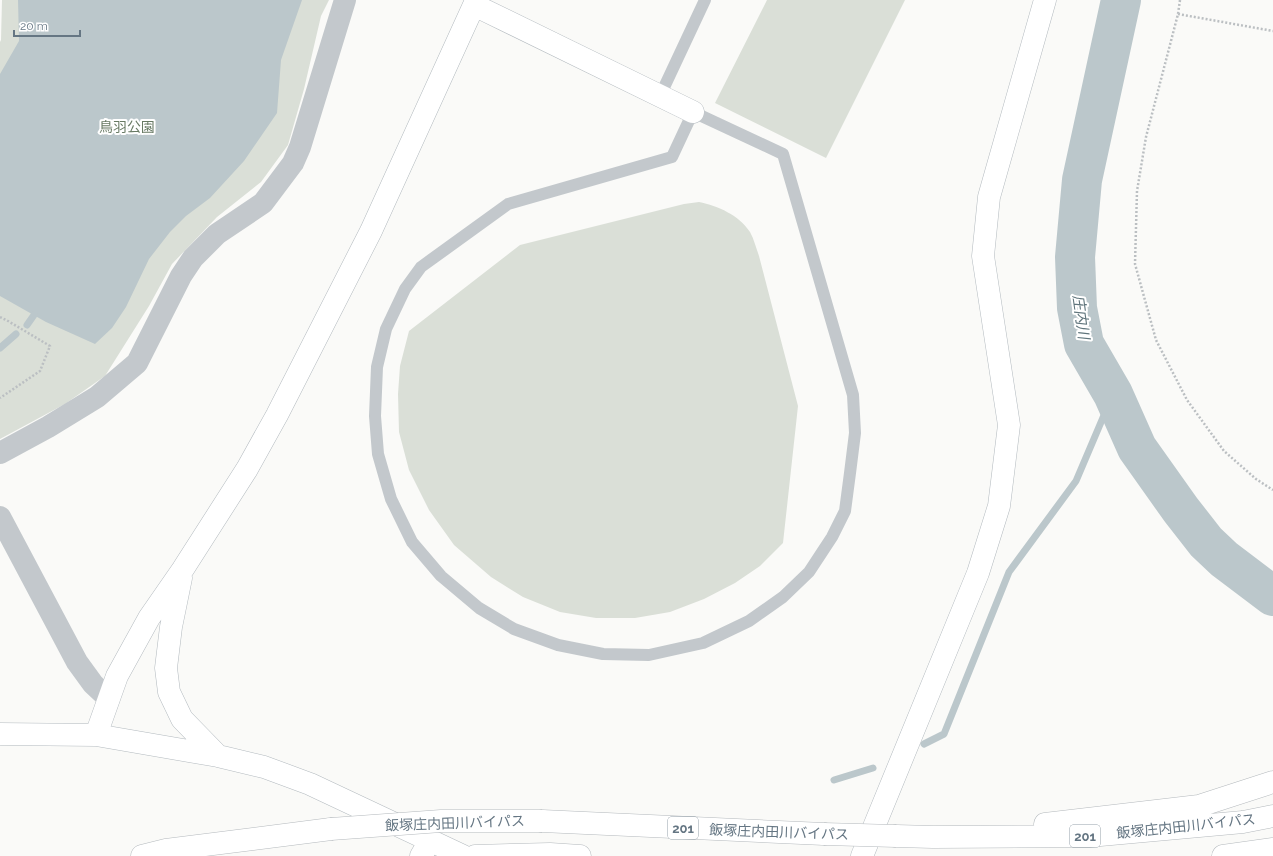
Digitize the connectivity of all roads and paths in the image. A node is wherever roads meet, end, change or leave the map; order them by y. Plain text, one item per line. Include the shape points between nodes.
1 (345, 0) edge
2 (706, 0) edge
3 (1045, 0) edge
4 (1180, 0) edge
5 (469, 3) edge
6 (1178, 14) junction
7 (1273, 31) edge
8 (660, 96) junction
9 (692, 112) junction
10 (0, 317) edge
11 (0, 398) edge
12 (0, 453) edge
13 (1273, 490) edge
14 (0, 517) edge
15 (183, 569) junction
16 (109, 699) junction
17 (0, 734) edge
18 (96, 735) junction
19 (218, 756) junction
20 (1273, 782) edge
21 (1273, 816) edge
22 (933, 837) junction
23 (426, 848) edge
24 (1273, 849) edge
25 (142, 856) edge
26 (463, 856) edge
27 (475, 856) edge
28 (580, 856) edge
29 (862, 856) edge
30 (1223, 856) edge

1 - 12 street via 294,163 272,192 263,203 217,234 193,258 181,276 137,363 97,398
2 - 8 lane
3 - 29 main road via 989,197 983,256 1009,425 999,506 978,573
4 - 6 path
5 - 8 main road
5 - 15 main road via 371,231 247,469
6 - 7 path
6 - 13 path via 1146,137 1137,191 1135,264 1156,340 1187,400 1224,451
8 - 9 main road
9 - 9 lane via 782,154 853,395 855,432 845,511 832,537 809,572 784,597 749,621 703,643 649,655 603,654 558,645 514,629 479,608 441,576 412,542 391,499 378,454 375,416 377,367 386,328 405,289 421,268 508,204 672,157
10 - 11 path via 50,346 40,371
14 - 16 street via 77,662 93,684
15 - 16 main road via 149,618 117,676
15 - 19 main road via 171,627 166,668 169,692 182,718
16 - 18 main road
17 - 18 main road
18 - 19 main road
19 - 23 main road via 264,767 310,784
20 - 22 main road via 1199,806
21 - 22 main road, 飯塚庄内田川バイパス / 201 via 1243,822 1089,836
22 - 25 main road, 飯塚庄内田川バイパス / 201, bridge via 542,821 441,821 331,829 166,850
23 - 26 main road
24 - 30 main road
27 - 28 main road

